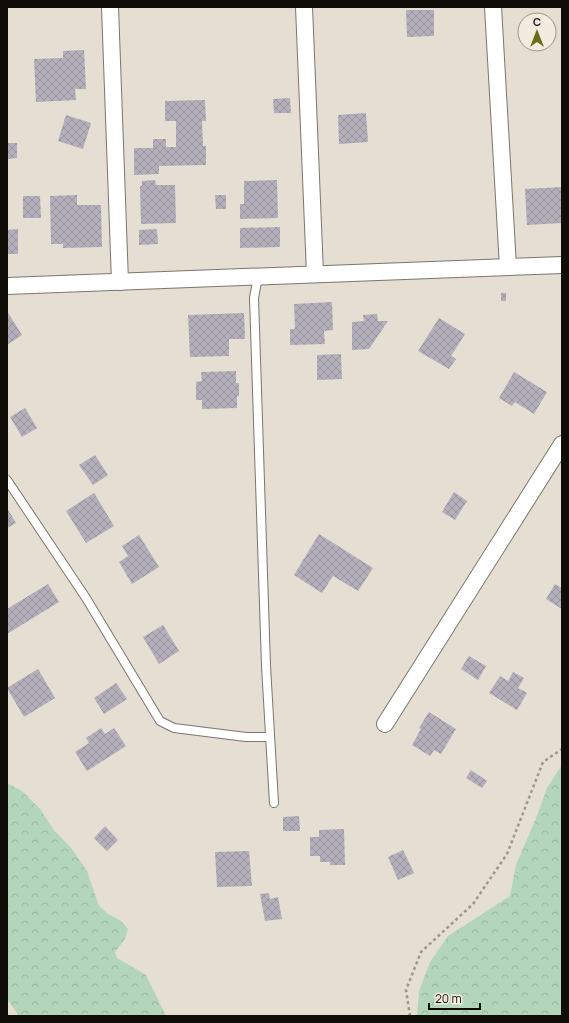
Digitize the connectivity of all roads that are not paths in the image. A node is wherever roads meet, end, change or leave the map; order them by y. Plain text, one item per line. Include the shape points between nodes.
1 (110, 7) edge
2 (304, 7) edge
3 (493, 7) edge
4 (562, 265) edge
5 (508, 267) junction
6 (315, 274) junction
7 (258, 276) junction
8 (120, 282) junction
9 (7, 286) edge
10 (562, 444) edge
11 (7, 480) edge
12 (385, 724) dead end
13 (270, 738) junction
14 (274, 803) dead end

1 - 8 street
2 - 6 street
3 - 5 street
4 - 5 street
5 - 6 street
6 - 7 street
7 - 8 street
7 - 13 lane via 254,306 265,658
8 - 9 street
10 - 12 street
11 - 13 lane via 86,598 160,720 174,728
13 - 14 lane

